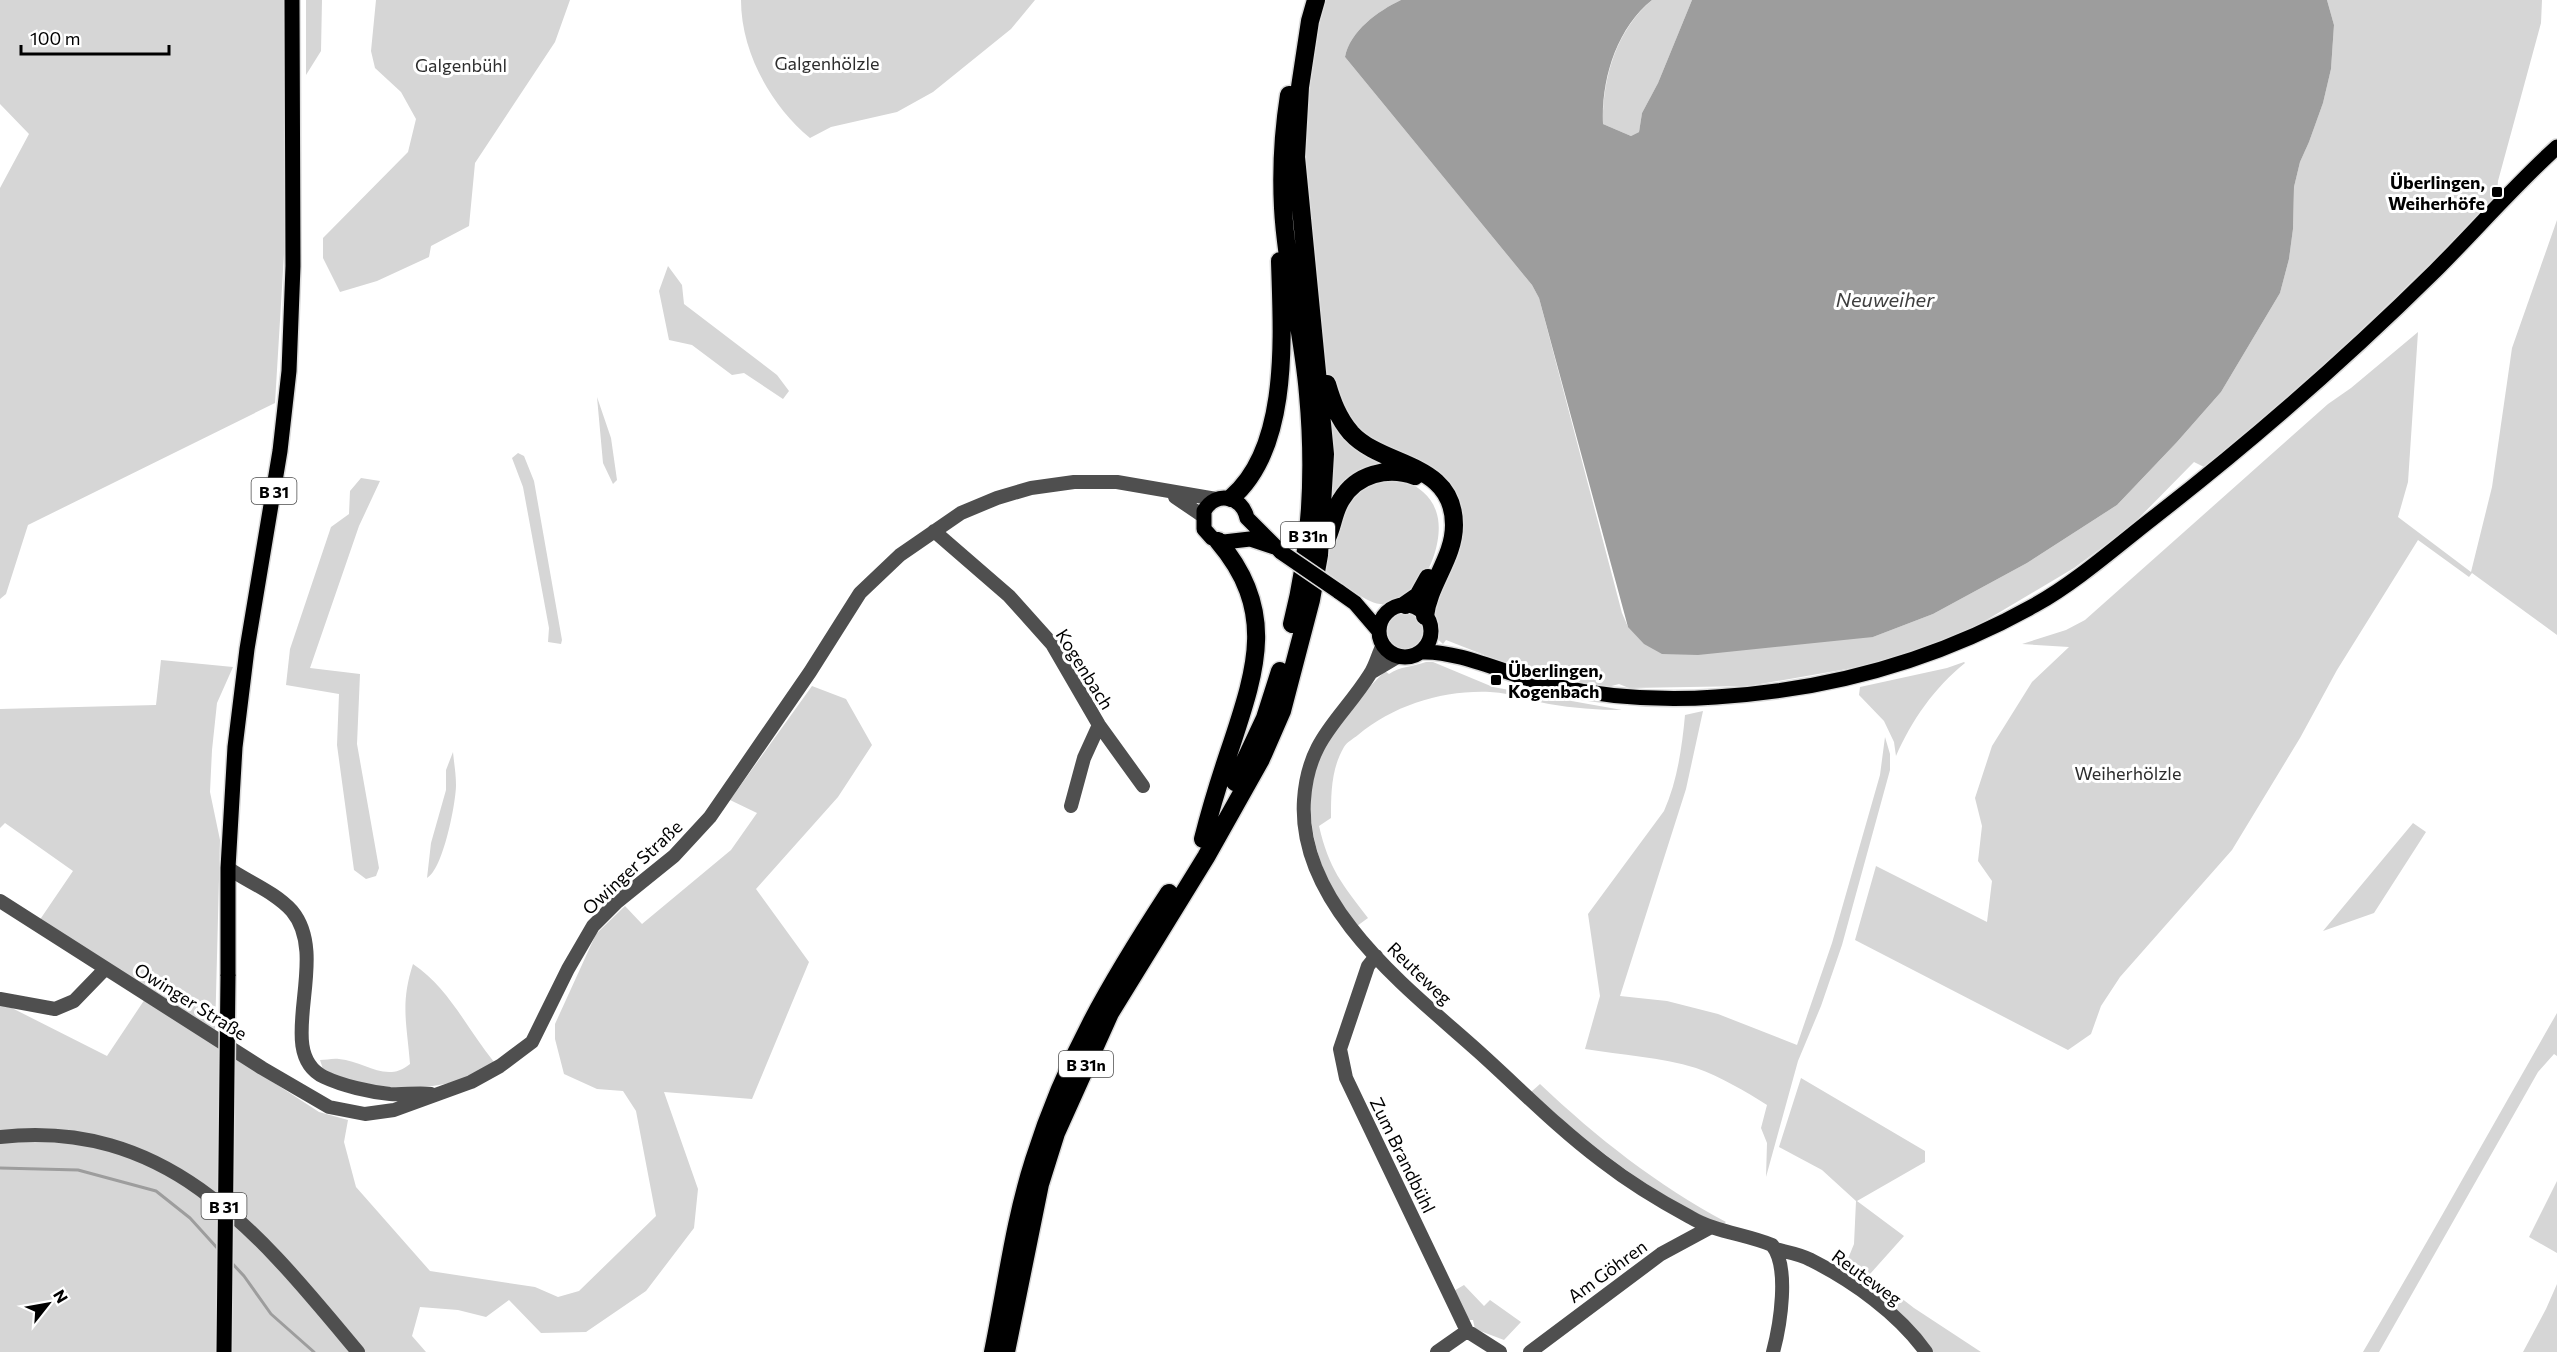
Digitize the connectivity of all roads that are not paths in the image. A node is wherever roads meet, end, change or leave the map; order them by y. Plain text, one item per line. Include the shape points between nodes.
1 (292, 0) edge
2 (1316, 0) edge
3 (1310, 21) junction
4 (2557, 147) edge
5 (1283, 211) junction
6 (1318, 363) junction
7 (1166, 491) junction
8 (1223, 499) junction
9 (1203, 516) junction
10 (1247, 518) junction
11 (934, 531) junction
12 (1237, 539) junction
13 (1218, 541) junction
14 (1277, 550) junction
15 (1319, 555) junction
16 (1355, 603) junction
17 (1405, 605) junction
18 (1386, 614) junction
19 (1428, 624) junction
20 (1381, 638) junction
21 (1420, 652) junction
22 (1399, 656) junction
23 (1463, 658) junction
24 (1372, 672) junction
25 (1099, 725) junction
26 (1143, 786) dead end
27 (1071, 806) dead end
28 (1203, 839) junction
29 (228, 868) junction
30 (0, 901) edge
31 (1376, 956) junction
32 (105, 969) junction
33 (0, 999) edge
34 (436, 1096) junction
35 (0, 1137) edge
36 (1711, 1227) junction
37 (1775, 1249) junction
38 (1467, 1331) junction
39 (224, 1352) edge
40 (358, 1352) edge
41 (993, 1352) edge
42 (1006, 1352) edge
43 (1437, 1352) edge
44 (1500, 1352) edge
45 (1530, 1352) edge
46 (1773, 1352) edge
47 (1926, 1352) edge

1 - 29 main road, B 31 via 293,266 289,371 235,747
2 - 3 highway, B 31n
3 - 5 highway, B 31n via 1299,48 1288,97 1281,160
3 - 6 highway, B 31n via 1300,87 1296,158
4 - 23 main road via 2366,338 2219,467 2038,604 1980,633 1928,655 1851,676 1790,689 1698,698 1649,698 1579,690
5 - 8 highway via 1279,244 1281,332 1271,430 1260,461 1243,487
5 - 28 highway, B 31n via 1308,394 1308,537 1296,608 1265,718 1229,796
6 - 15 highway, B 31n via 1325,454
6 - 19 highway via 1333,403 1352,434 1367,446 1430,476 1451,505 1453,540 1427,600
7 - 8 street, Owinger Straße
7 - 9 street, Owinger Straße
7 - 11 street, Owinger Straße via 1116,482 1031,488 961,513
8 - 9 main road via 1207,506
8 - 10 main road via 1242,505
9 - 13 main road via 1208,534
10 - 12 main road via 1245,530
10 - 14 main road
11 - 25 street, Kogenbach via 1009,596 1052,644
11 - 34 street, Owinger Straße via 900,555 860,593 710,817 674,856 592,926 532,1041 500,1066
12 - 13 main road
12 - 14 main road via 1250,539
13 - 28 highway via 1242,573 1250,594 1256,620 1256,653 1250,688
14 - 16 main road, bridge
15 - 17 highway via 1340,500 1359,481 1386,471 1423,480 1442,504 1445,536 1418,596
15 - 42 highway, B 31n via 1282,711 1261,759 1110,1013 1056,1133 1040,1184
16 - 18 main road
16 - 20 main road
17 - 18 main road
17 - 19 main road via 1413,607
18 - 20 main road
19 - 21 main road via 1428,643
19 - 23 main road via 1434,638
20 - 22 main road
20 - 24 street, Reuteweg
21 - 22 main road via 1410,657
21 - 23 main road
22 - 24 street, Reuteweg
24 - 31 street, Reuteweg via 1317,747 1306,783 1304,817 1309,849 1324,886 1338,910
25 - 26 street, Kogenbach
25 - 27 street via 1084,758
28 - 41 highway, B 31n via 1120,967 1066,1072 1033,1163
29 - 34 street via 266,890 292,912 306,941 308,971 301,1023 302,1052 310,1064 323,1076 355,1086 390,1094
29 - 39 main road, B 31, bridge
30 - 32 street, Owinger Straße
31 - 36 street, Reuteweg via 1418,999 1594,1155
31 - 38 street, Zum Brandbühl via 1368,966 1340,1049 1346,1078
32 - 33 street via 74,1001 55,1009
32 - 34 street, Owinger Straße via 329,1107 365,1114 394,1110
35 - 40 street via 78,1139 111,1146 175,1171 207,1192 253,1232
36 - 37 street, Reuteweg via 1761,1240
36 - 45 street, Am Göhren via 1662,1254
37 - 46 street via 1782,1310
37 - 47 street, Reuteweg via 1809,1259 1861,1291 1915,1337
38 - 43 street
38 - 44 street

